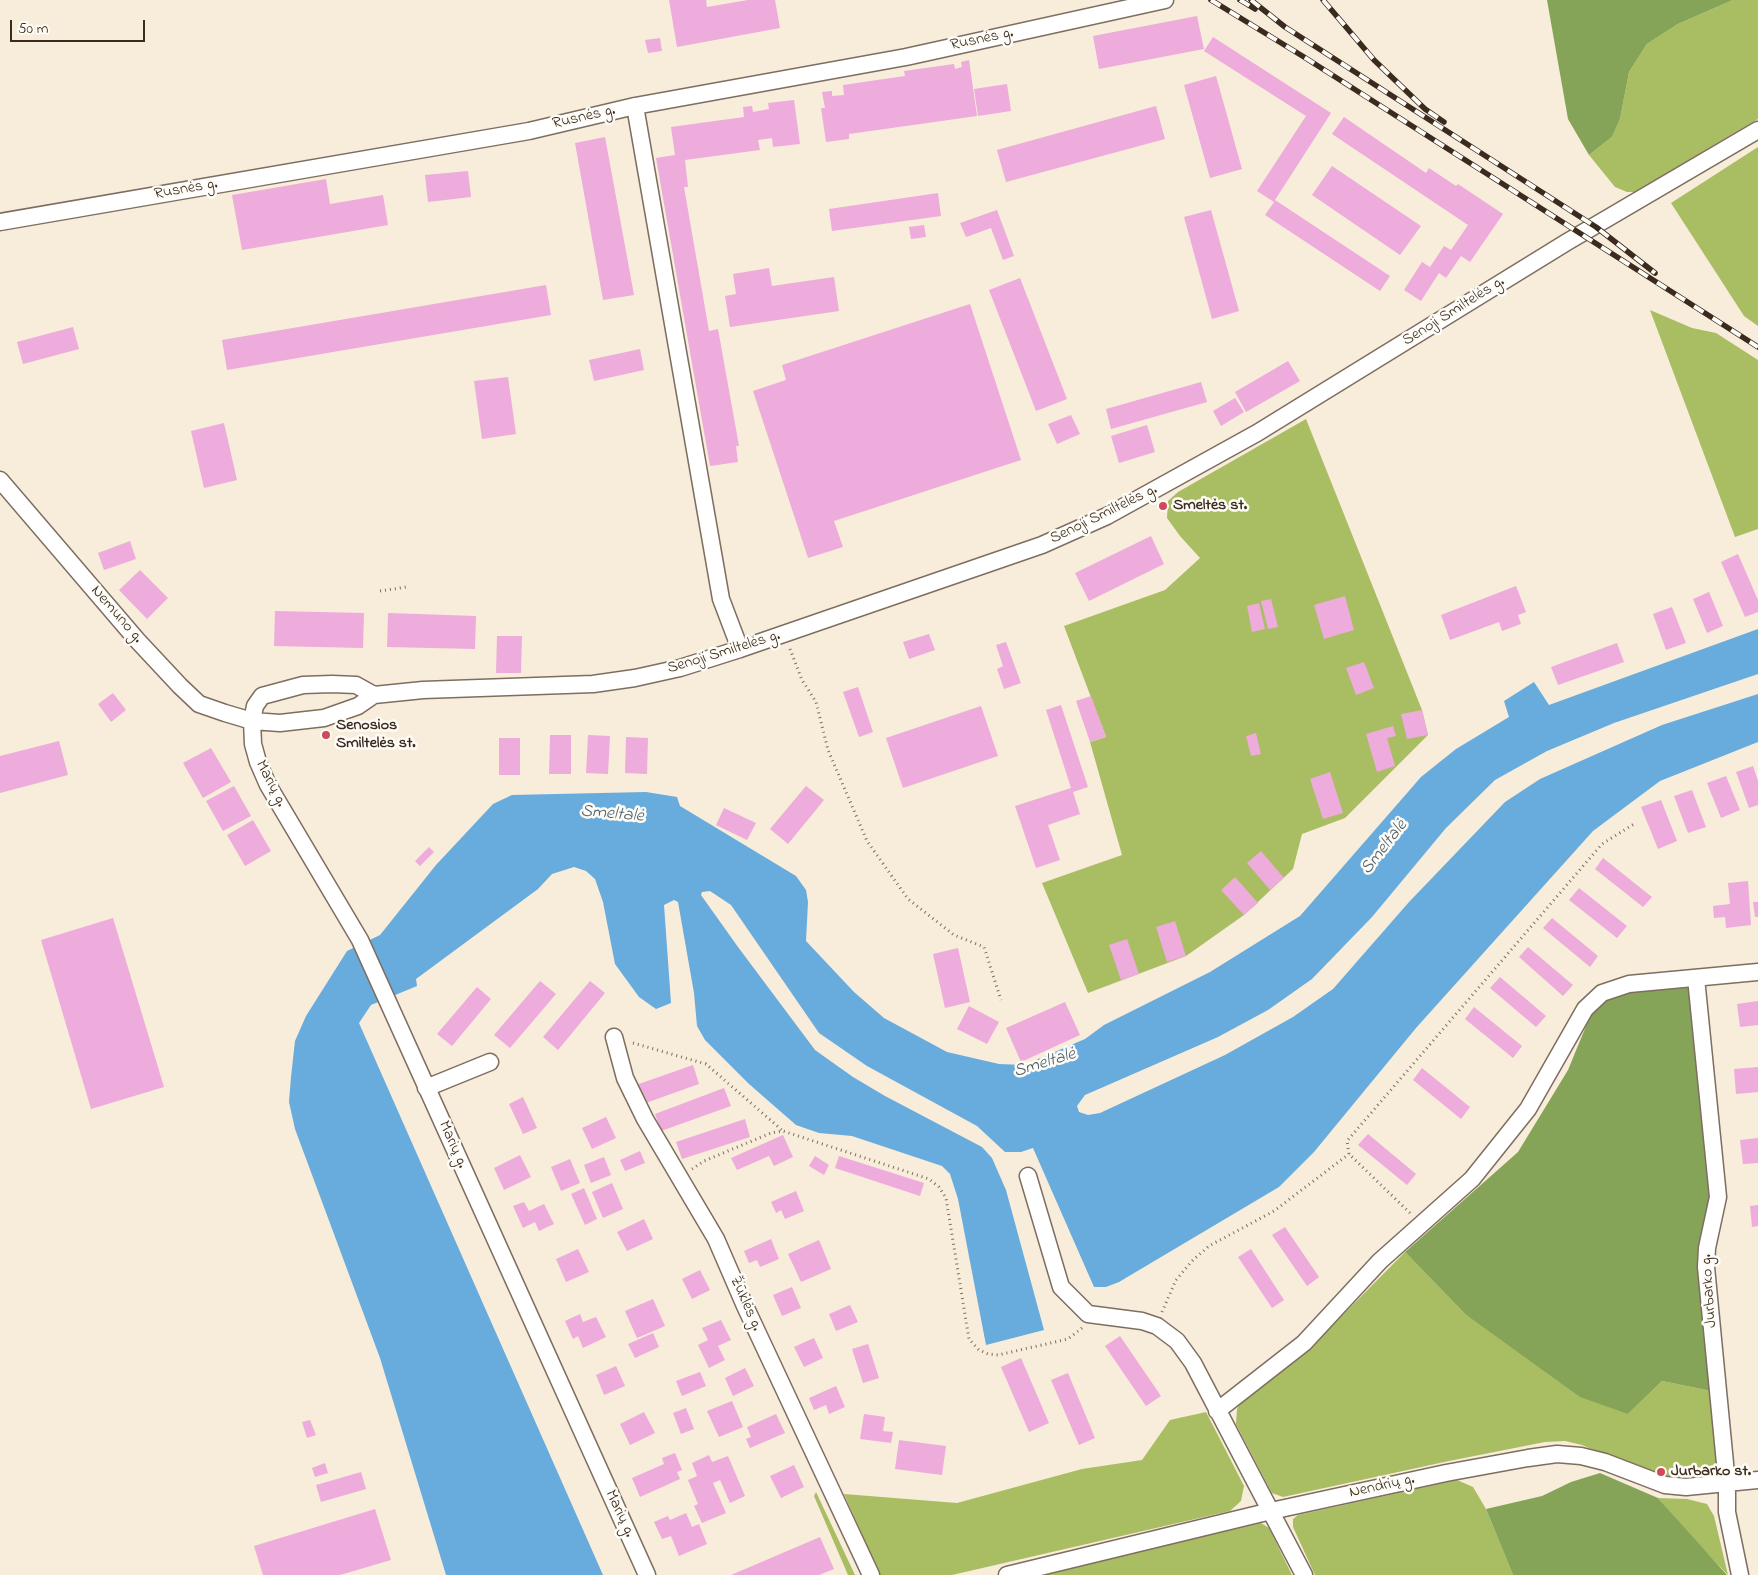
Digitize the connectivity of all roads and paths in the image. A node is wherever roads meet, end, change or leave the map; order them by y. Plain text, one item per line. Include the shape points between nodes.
1 (1165, 0) edge
2 (635, 106) junction
3 (1758, 130) edge
4 (0, 222) edge
5 (0, 480) edge
6 (407, 587) dead end
7 (380, 591) dead end
8 (784, 634) junction
9 (740, 649) junction
10 (374, 695) junction
11 (252, 721) junction
12 (1634, 824) dead end
13 (1758, 972) edge
14 (1696, 978) junction
15 (1001, 1000) dead end
16 (614, 1037) joint
17 (490, 1062) dead end
18 (426, 1088) junction
19 (783, 1131) junction
20 (1349, 1154) junction
21 (1028, 1176) dead end
22 (682, 1177) junction
23 (1421, 1224) junction
24 (1088, 1314) junction
25 (1157, 1326) junction
26 (1217, 1411) junction
27 (1758, 1480) edge
28 (1727, 1484) junction
29 (1271, 1511) junction
30 (647, 1575) edge
31 (871, 1575) edge
32 (1006, 1575) edge
33 (1304, 1575) edge
34 (1740, 1575) edge

1 - 2 street, Rusnės g. via 906,57
2 - 4 street, Rusnės g. via 529,131
2 - 9 street via 721,599
3 - 8 street, Senoji Smiltelės g. via 1152,493 1042,545
5 - 11 street, Nemuno g. via 180,686 199,704
6 - 7 path
8 - 9 street, Senoji Smiltelės g.
8 - 15 path via 802,680 816,702 828,750 867,841 908,899 954,935 984,947
9 - 10 street, Senoji Smiltelės g. via 680,668 593,684 423,690
10 - 11 street, Senoji Smiltelės g. via 358,706 324,718 280,723
10 - 11 street, Senoji Smiltelės g. via 356,685 303,686 262,696 254,706
11 - 18 street, Marių g. via 252,744 268,786 360,940
12 - 20 path via 1602,844 1347,1141
13 - 14 street
14 - 23 street via 1628,984 1602,994 1585,1009 1528,1109 1472,1179
14 - 28 street, Jurbarko g. via 1718,1197 1706,1267
16 - 19 path via 706,1064
16 - 22 street, Žūklės g. via 625,1078 641,1111
17 - 18 street
18 - 30 street, Marių g.
19 - 22 path via 704,1161
19 - 24 path via 929,1179 939,1187 946,1198 969,1338 979,1350 998,1355 1068,1339 1080,1331
20 - 23 path
20 - 25 path via 1274,1211 1209,1246 1192,1261 1176,1280
21 - 24 street via 1061,1287
22 - 31 street, Žūklės g. via 716,1239
23 - 26 street via 1380,1261 1304,1343
24 - 25 street
25 - 26 street via 1177,1341 1193,1363
26 - 29 street
27 - 28 street, Nendrių g.
28 - 29 street, Nendrių g. via 1665,1486 1605,1462 1557,1454 1446,1473
28 - 34 street, Jurbarko g. via 1727,1512
29 - 32 street, Nendrių g.
29 - 33 street

